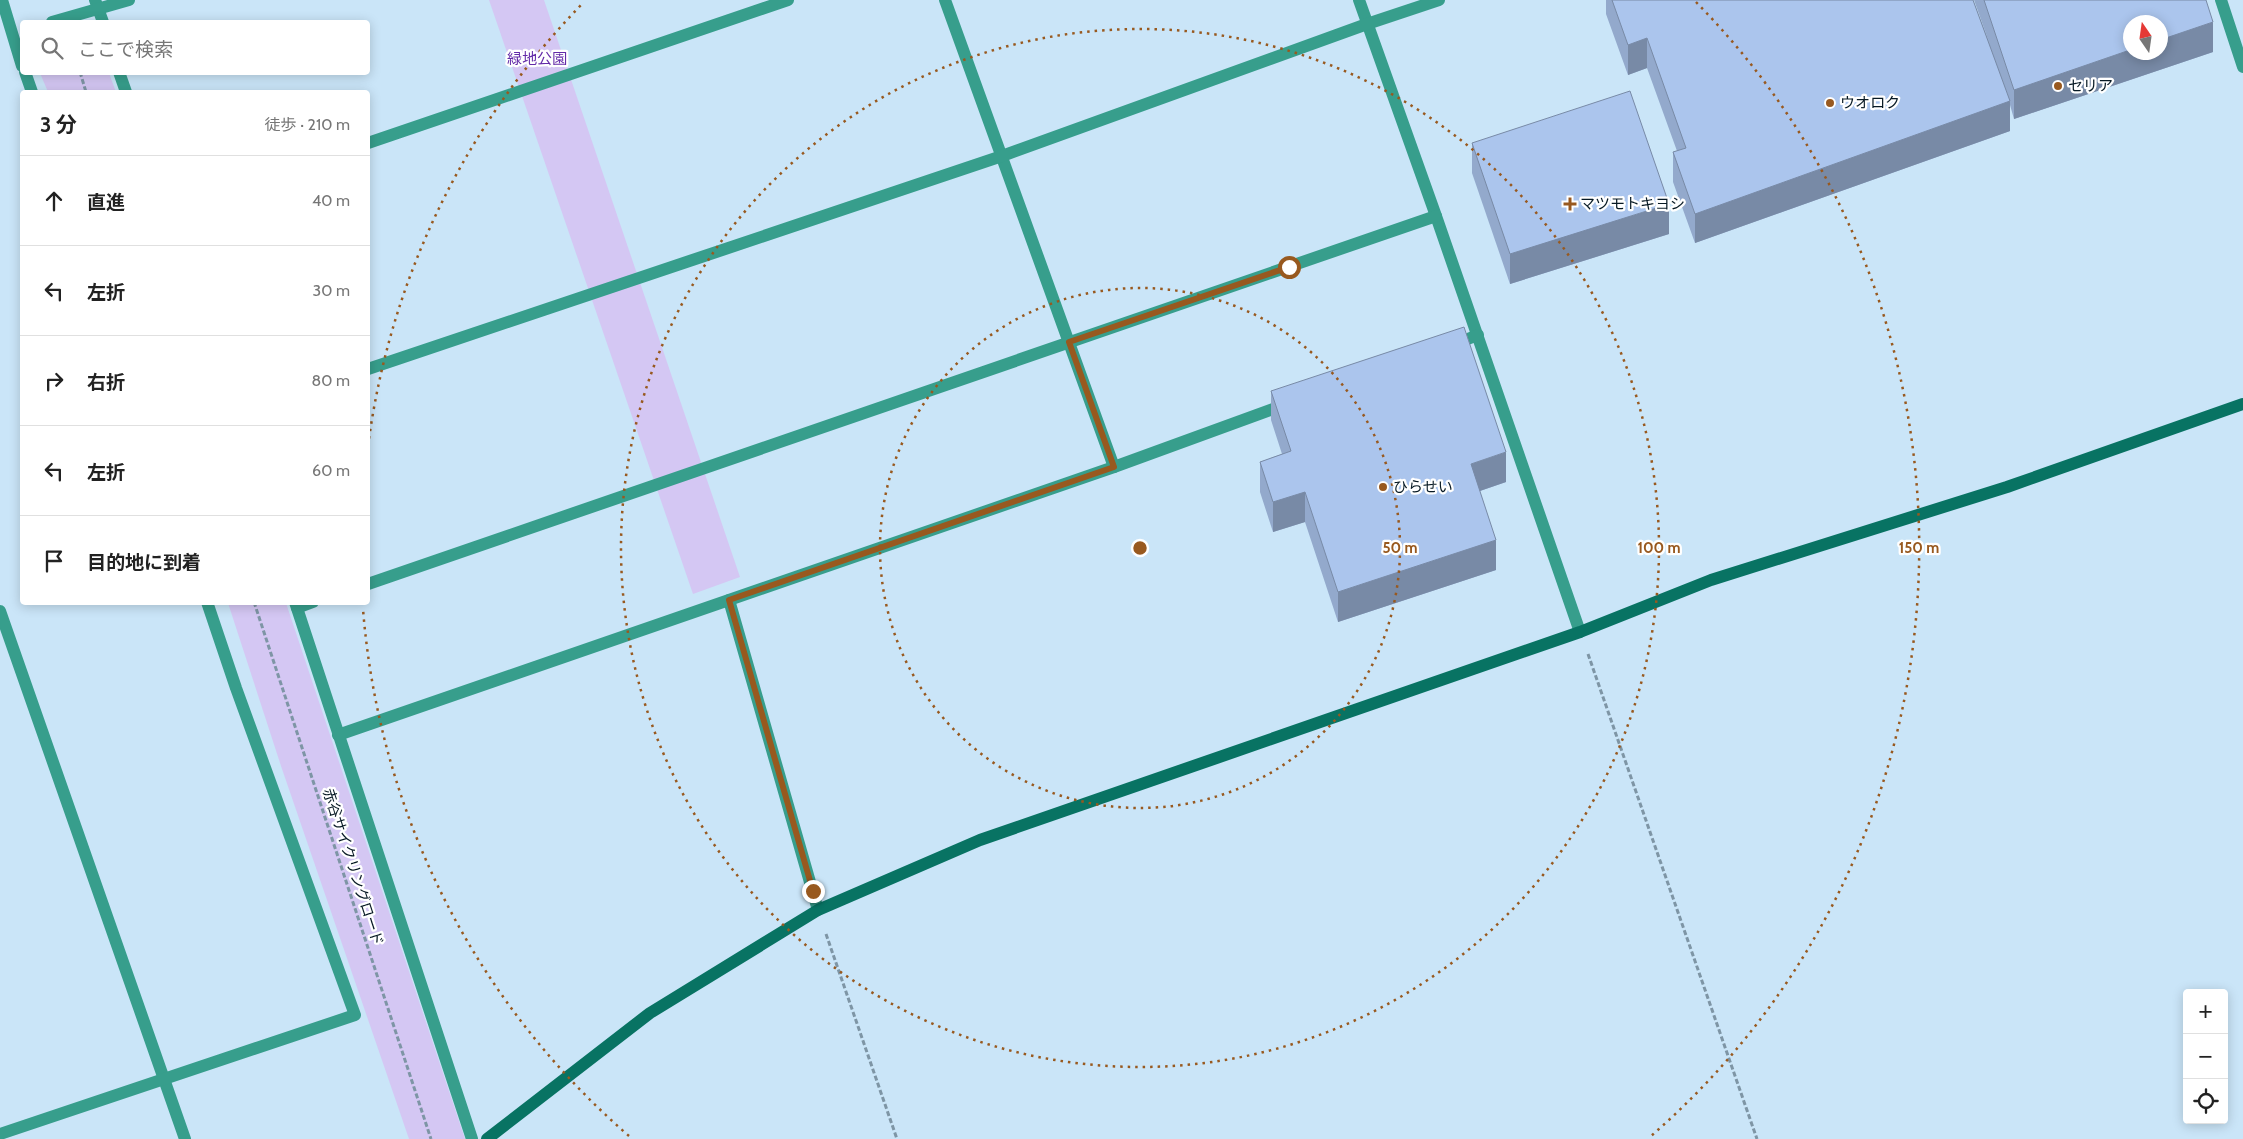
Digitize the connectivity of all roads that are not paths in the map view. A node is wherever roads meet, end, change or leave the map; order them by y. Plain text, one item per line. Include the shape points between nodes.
1 (2, 0) edge
2 (129, 0) edge
3 (788, 0) edge
4 (945, 0) edge
5 (1359, 0) edge
6 (1439, 0) edge
7 (2221, 0) edge
8 (97, 5) edge
9 (3, 14) edge
10 (57, 20) edge
11 (102, 20) edge
12 (1366, 24) junction
13 (17, 31) edge
14 (20, 52) edge
15 (2243, 67) edge
16 (26, 75) edge
17 (120, 75) edge
18 (31, 90) edge
19 (125, 90) edge
20 (370, 142) edge
21 (1002, 156) junction
22 (1436, 216) junction
23 (1478, 336) junction
24 (1069, 342) junction
25 (1440, 349) edge
26 (370, 368) edge
27 (1301, 400) edge
28 (2243, 404) edge
29 (1114, 467) junction
30 (370, 583) edge
31 (729, 600) junction
32 (208, 605) edge
33 (296, 605) edge
34 (0, 611) edge
35 (1580, 632) junction
36 (338, 735) junction
37 (818, 910) junction
38 (165, 1079) junction
39 (0, 1134) edge
40 (185, 1139) edge
41 (472, 1139) edge
42 (486, 1139) edge

1 - 9 street
2 - 8 street
3 - 20 street
4 - 21 street
5 - 12 street
6 - 12 street
7 - 15 street
8 - 10 street
8 - 11 street
9 - 13 street
12 - 21 street
12 - 22 street
13 - 14 street
16 - 18 street
17 - 19 street
21 - 24 street
21 - 26 street
22 - 23 street
22 - 24 street
23 - 25 street
23 - 35 street
24 - 29 street
24 - 30 street
27 - 29 street
28 - 35 street via 2007,487 1711,580
29 - 31 street
31 - 36 street
31 - 37 street
32 - 38 street via 355,1015
33 - 36 street
34 - 38 street
35 - 37 street via 980,840
36 - 41 street
37 - 42 street via 650,1013
38 - 39 street
38 - 40 street

